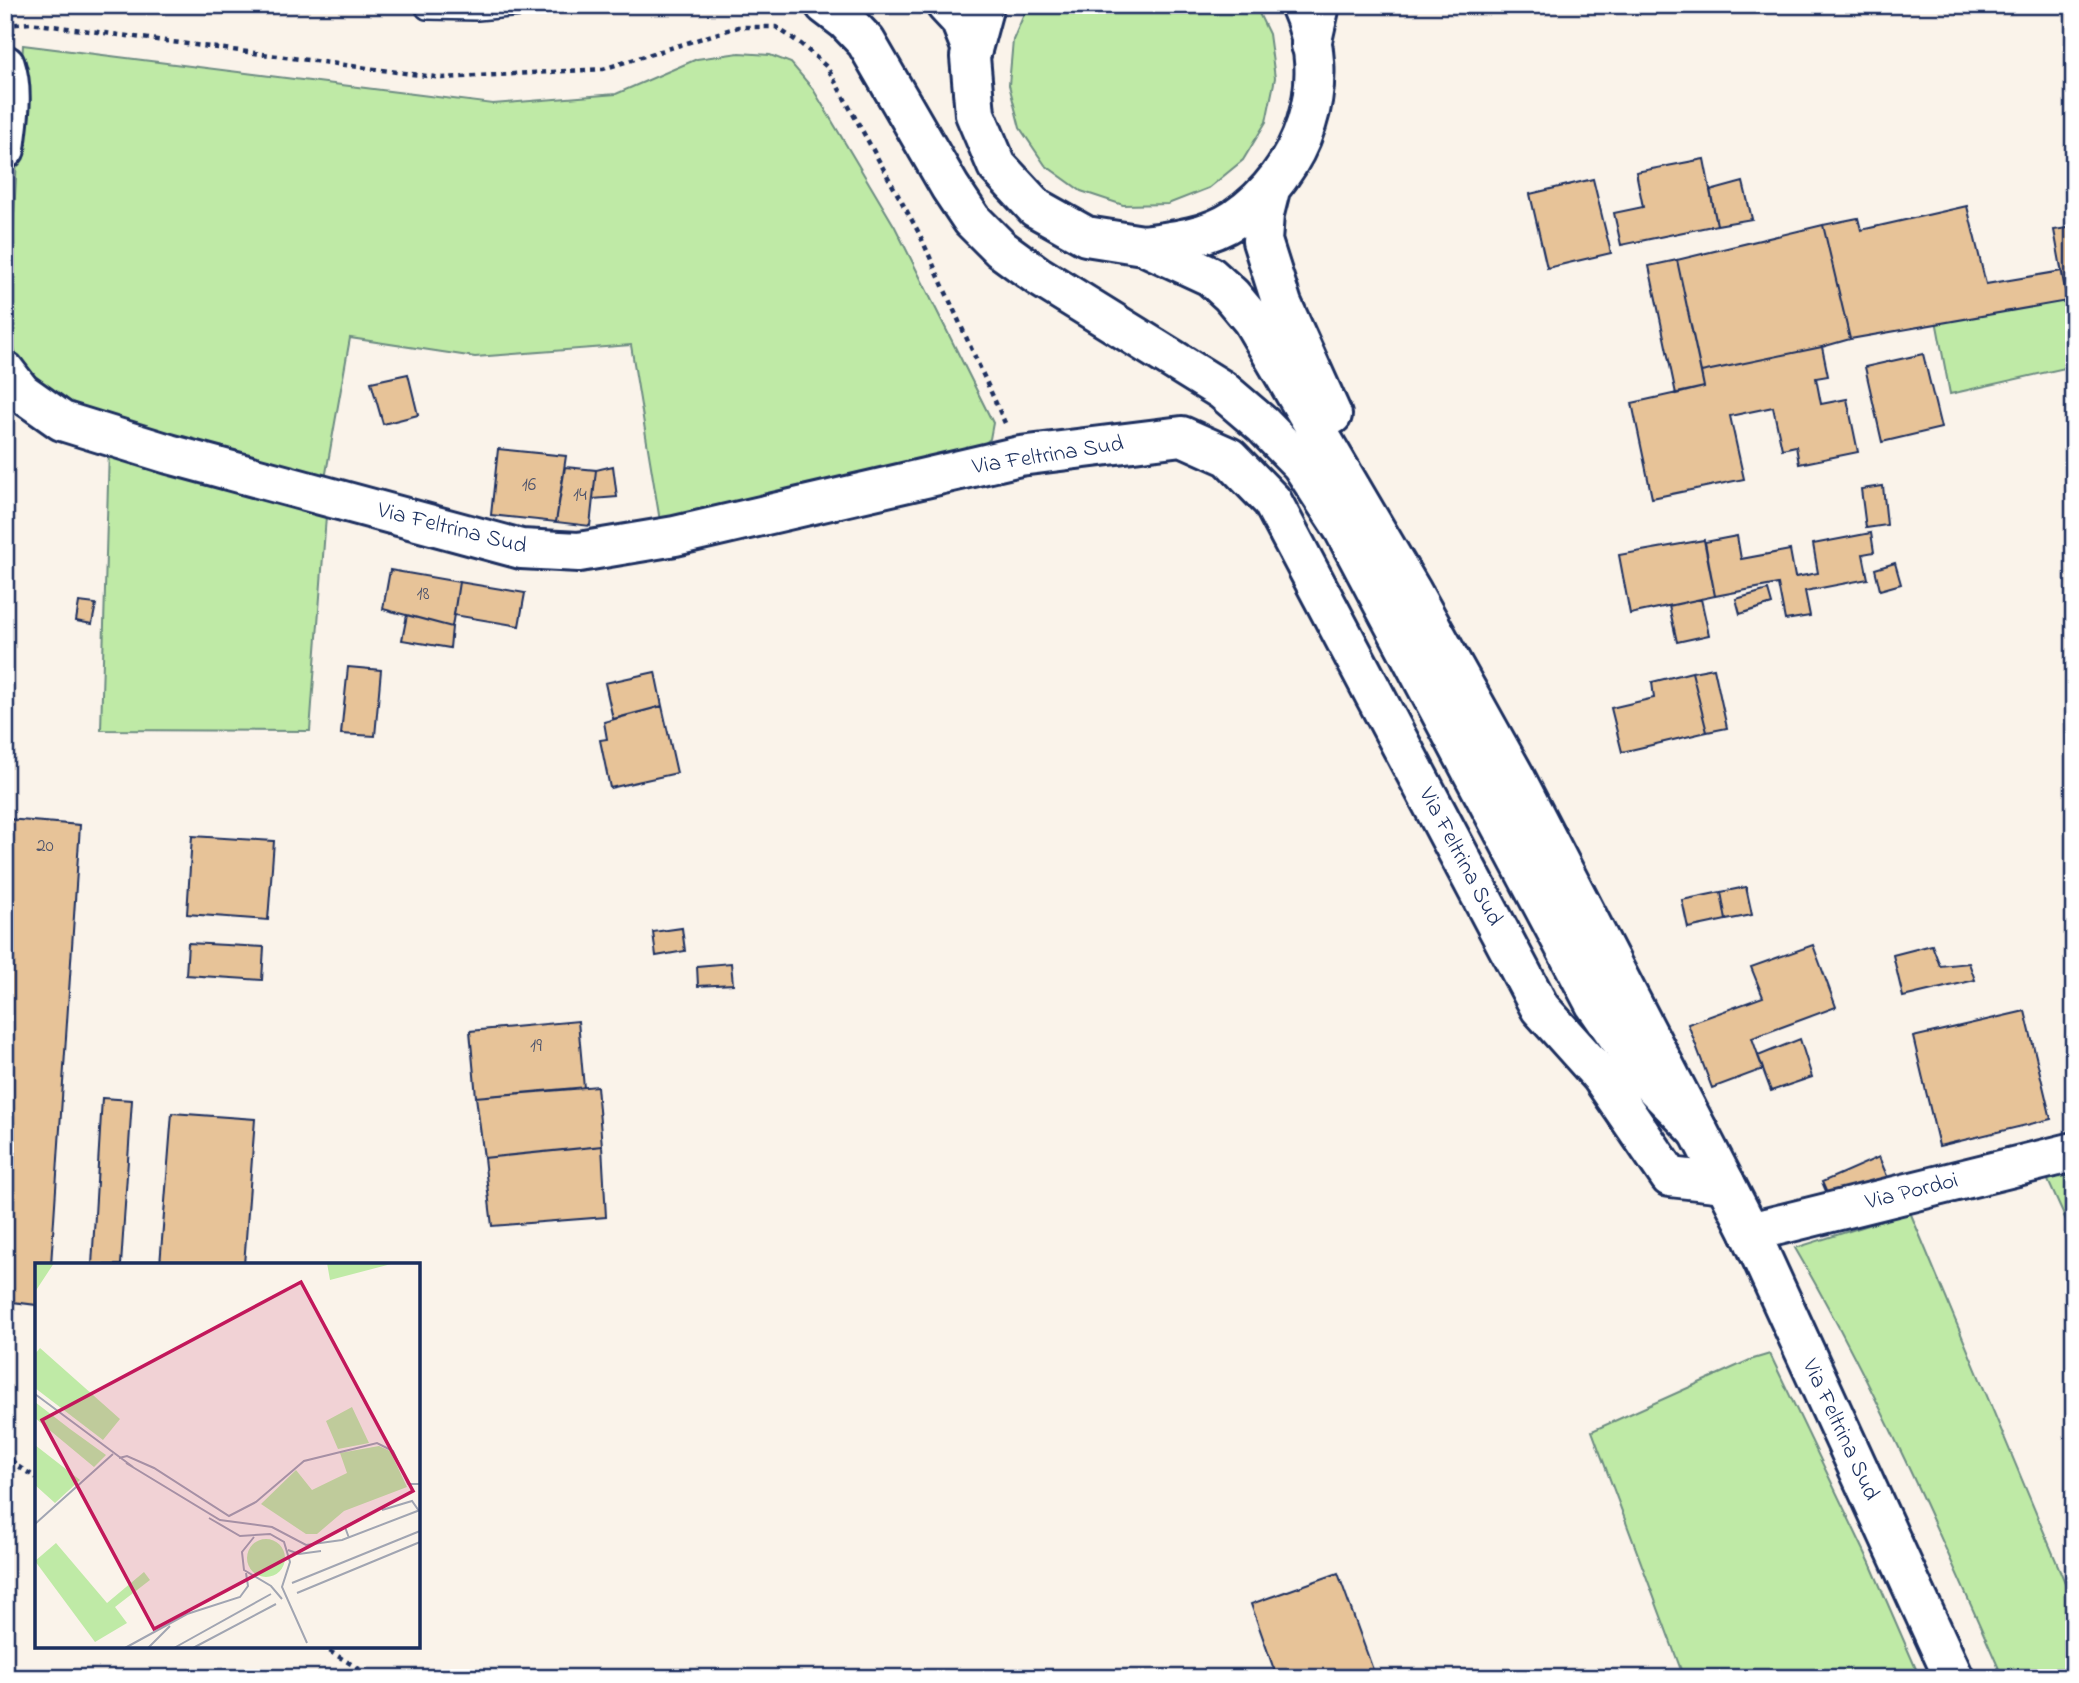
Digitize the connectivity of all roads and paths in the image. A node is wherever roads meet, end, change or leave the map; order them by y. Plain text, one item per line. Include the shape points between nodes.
1 (520, 5) edge
2 (825, 5) edge
3 (946, 5) edge
4 (984, 5) edge
5 (1300, 5) edge
6 (1320, 5) edge
7 (427, 8) dead end
8 (5, 25) edge
9 (1311, 45) junction
10 (972, 50) junction
11 (5, 65) edge
12 (5, 149) edge
13 (1270, 190) junction
14 (1143, 246) junction
15 (5, 371) edge
16 (1020, 456) junction
17 (1412, 592) junction
18 (1698, 1131) junction
19 (2074, 1152) edge
20 (1725, 1183) junction
21 (1750, 1232) junction
22 (5, 1452) edge
23 (35, 1477) edge
24 (324, 1648) edge
25 (369, 1678) edge
26 (1954, 1678) edge

1 - 7 lane
2 - 18 main road via 866,42 950,187 972,220 1001,248 1038,276 1222,390 1301,464 1344,530 1595,1004 1647,1079
3 - 10 main road via 960,20
4 - 10 main road, Via Feltrina Sud
5 - 9 main road, Via Feltrina Sud
6 - 9 main road
8 - 16 path via 30,23 442,78 603,69 738,27 776,27 827,67 919,233
9 - 13 main road, Via Feltrina Sud via 1315,66 1311,111 1296,153
10 - 14 main road, Via Feltrina Sud via 975,114 998,166 1036,208 1086,236
11 - 12 main road via 10,79
13 - 14 main road, Via Feltrina Sud via 1234,220 1190,239
13 - 17 main road, Via Feltrina Sud via 1262,241 1282,304
14 - 17 main road, Via Feltrina Sud via 1210,276 1252,320
15 - 16 main road, Via Feltrina Sud via 20,392 62,421 521,549 579,552 675,536
16 - 20 main road, Via Feltrina Sud via 1182,436 1229,457 1272,501 1540,1008 1601,1076 1670,1177
17 - 18 main road, Via Feltrina Sud via 1515,777
18 - 20 main road, Via Feltrina Sud
19 - 21 main road, Via Pordoi
20 - 21 main road, Via Feltrina Sud
21 - 26 main road, Via Feltrina Sud
22 - 23 path
24 - 25 path

